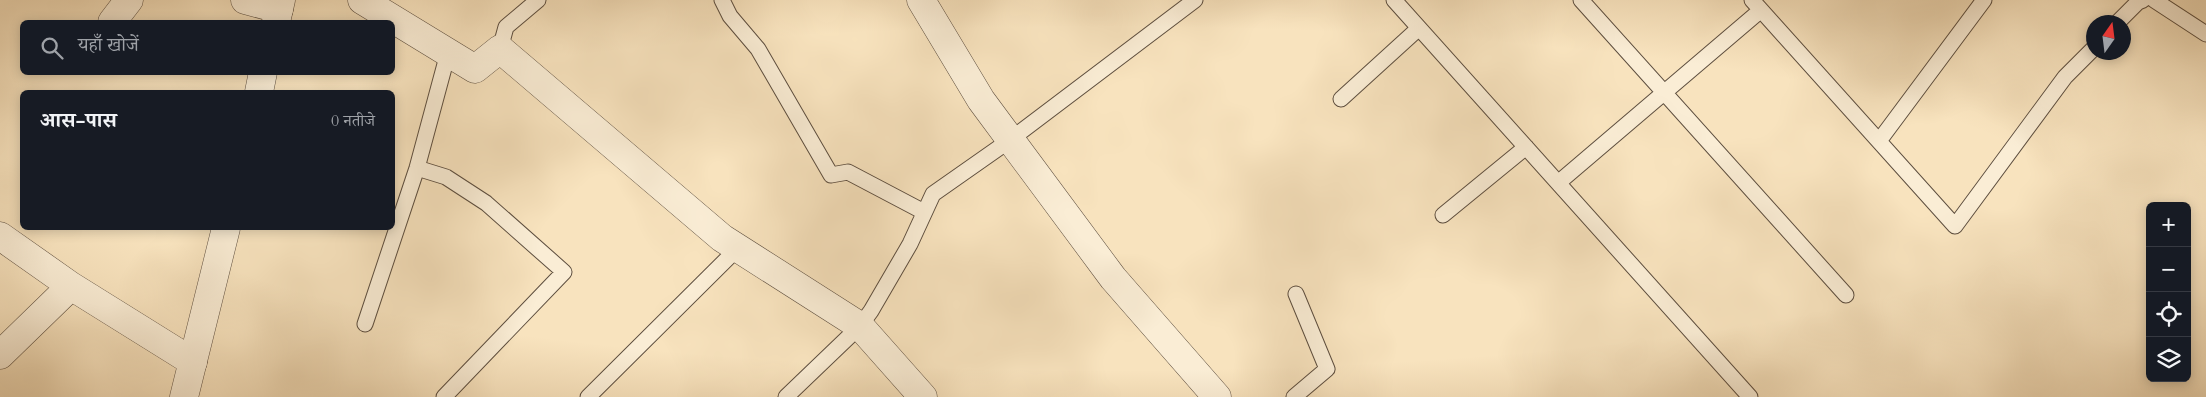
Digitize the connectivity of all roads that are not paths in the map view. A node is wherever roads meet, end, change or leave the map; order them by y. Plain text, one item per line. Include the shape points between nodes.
1 (129, 0) edge
2 (245, 0) edge
3 (362, 0) edge
4 (538, 0) edge
5 (722, 0) edge
6 (922, 0) edge
7 (1195, 0) edge
8 (1394, 0) edge
9 (1581, 0) edge
10 (1984, 0) edge
11 (2143, 0) edge
12 (2154, 0) edge
13 (1757, 5) edge
14 (279, 10) edge
15 (2125, 15) edge
16 (114, 20) edge
17 (394, 20) edge
18 (395, 20) edge
19 (1419, 28) junction
20 (2206, 34) edge
21 (500, 48) junction
22 (448, 53) junction
23 (2086, 56) edge
24 (262, 75) edge
25 (258, 90) edge
26 (1664, 93) junction
27 (1341, 99) dead end
28 (1010, 140) junction
29 (1879, 141) junction
30 (1526, 147) junction
31 (417, 168) junction
32 (1558, 182) junction
33 (924, 212) junction
34 (1443, 215) dead end
35 (226, 230) edge
36 (0, 236) edge
37 (738, 248) junction
38 (71, 286) junction
39 (1296, 294) dead end
40 (1846, 295) dead end
41 (365, 324) dead end
42 (860, 326) junction
43 (0, 354) edge
44 (193, 362) junction
45 (184, 397) edge
46 (444, 397) edge
47 (588, 397) edge
48 (786, 397) edge
49 (923, 397) edge
50 (1217, 397) edge
51 (1294, 397) edge
52 (1750, 397) edge

1 - 16 street
2 - 14 street
3 - 17 street
4 - 21 lane via 506,28
5 - 33 lane via 730,16 758,49 831,175 848,172
6 - 28 street via 981,100
7 - 28 lane
8 - 19 lane
9 - 26 lane
10 - 29 lane
11 - 15 lane
12 - 20 lane
13 - 26 lane
13 - 29 lane
18 - 22 street
19 - 27 lane
19 - 30 lane
21 - 22 street via 475,69
21 - 37 street via 722,238
22 - 31 lane
23 - 29 lane via 2065,77 1955,226
24 - 25 street
26 - 32 lane
26 - 40 lane
28 - 33 lane via 933,194
28 - 50 street via 1113,278
30 - 32 lane
30 - 34 lane
31 - 41 lane
31 - 46 lane via 446,177 486,203 564,272
32 - 52 lane
33 - 42 lane via 910,244
35 - 44 street
36 - 38 street
37 - 42 street
37 - 47 lane
38 - 43 street
38 - 44 street
39 - 51 lane via 1326,369
42 - 48 lane
42 - 49 street
44 - 45 street

